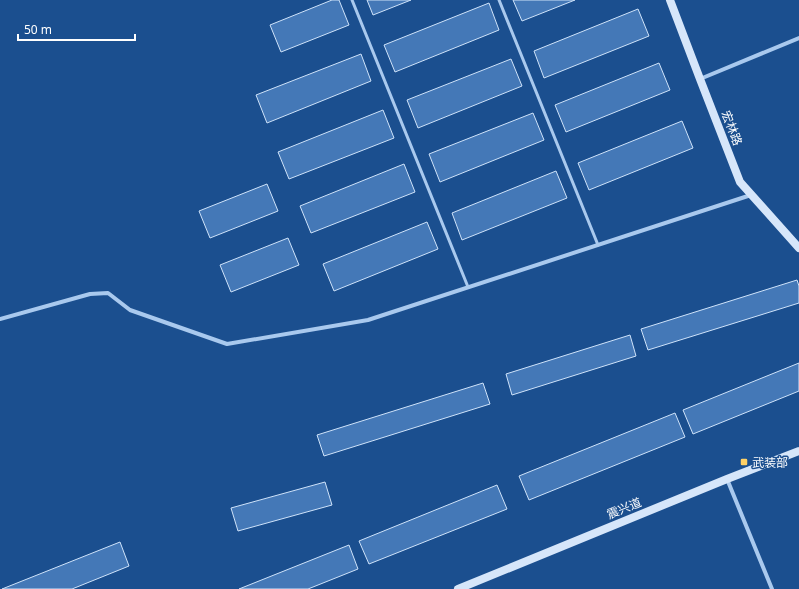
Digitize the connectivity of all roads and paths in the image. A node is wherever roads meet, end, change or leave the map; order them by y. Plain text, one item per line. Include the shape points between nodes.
1 (352, 0) edge
2 (499, 0) edge
3 (670, 0) edge
4 (799, 38) edge
5 (700, 80) junction
6 (751, 195) junction
7 (598, 245) junction
8 (799, 248) edge
9 (468, 287) junction
10 (0, 319) edge
11 (799, 451) edge
12 (727, 479) junction
13 (458, 589) edge
14 (772, 589) edge

1 - 9 lane
2 - 7 lane
3 - 5 street, 宏林路
4 - 5 street
5 - 6 street, 宏林路 via 740,182
6 - 7 street
6 - 8 street, 宏林路
7 - 9 street
9 - 10 street via 368,320 227,344 130,310 108,293 90,294
11 - 12 street, 震兴道
12 - 13 street, 震兴道
12 - 14 street

